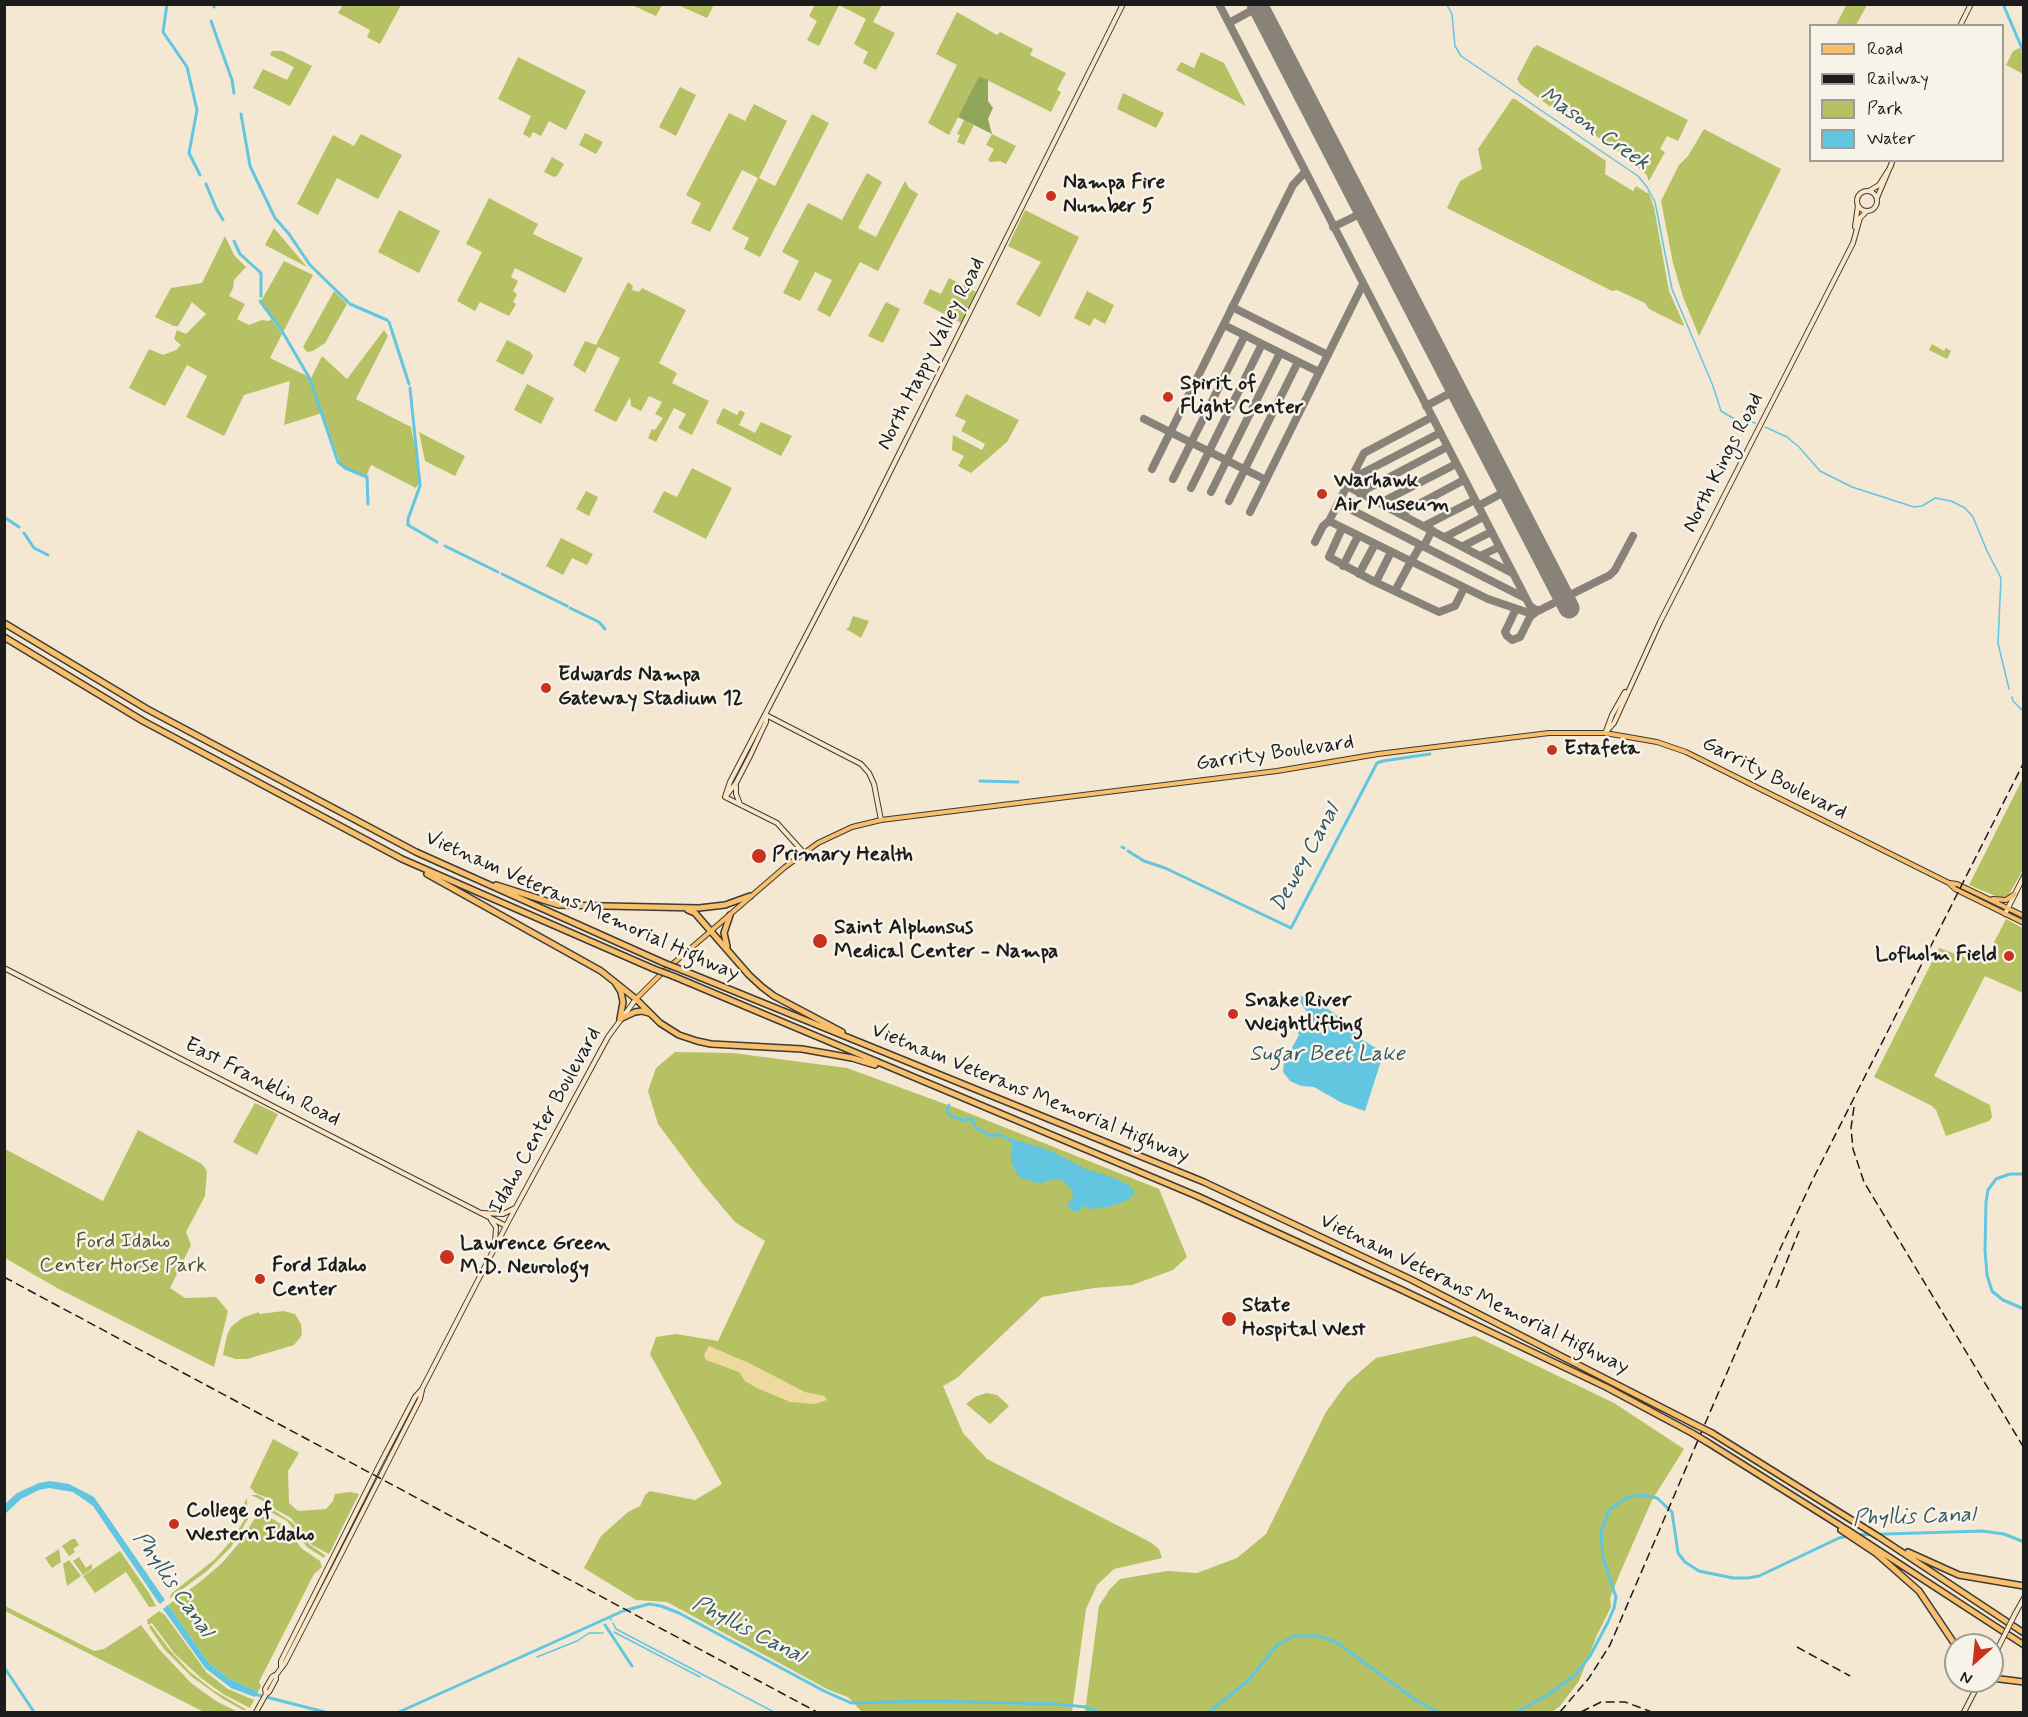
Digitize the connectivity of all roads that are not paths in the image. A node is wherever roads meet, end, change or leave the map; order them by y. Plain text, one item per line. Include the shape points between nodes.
1 (1123, 4) edge
2 (1971, 4) edge
3 (1961, 24) edge
4 (1892, 163) edge
5 (1869, 191) junction
6 (1877, 199) junction
7 (1858, 205) junction
8 (1867, 211) junction
9 (1847, 253) junction
10 (4, 623) edge
11 (4, 637) edge
12 (766, 715) junction
13 (1605, 733) junction
14 (736, 783) junction
15 (725, 797) junction
16 (740, 805) junction
17 (881, 820) junction
18 (804, 853) junction
19 (402, 860) junction
20 (2024, 876) edge
21 (474, 879) junction
22 (1949, 883) junction
23 (2015, 894) junction
24 (750, 897) junction
25 (1990, 899) junction
26 (683, 908) junction
27 (2008, 908) junction
28 (2005, 914) junction
29 (730, 915) junction
30 (2024, 916) edge
31 (2024, 923) edge
32 (711, 930) junction
33 (731, 952) junction
34 (4, 968) edge
35 (613, 980) junction
36 (636, 999) junction
37 (653, 1016) junction
38 (620, 1019) junction
39 (872, 1047) junction
40 (896, 1071) junction
41 (516, 1208) junction
42 (482, 1213) junction
43 (489, 1217) junction
44 (506, 1226) junction
45 (495, 1247) junction
46 (1879, 1536) junction
47 (1859, 1540) junction
48 (2024, 1586) edge
49 (2024, 1598) edge
50 (1947, 1633) edge
51 (2024, 1633) edge
52 (2004, 1636) edge
53 (2024, 1645) edge
54 (2004, 1680) edge
55 (2024, 1682) edge
56 (1974, 1693) edge
57 (256, 1713) edge
58 (1964, 1713) edge

1 - 12 main road, North Happy Valley Road
2 - 3 main road
4 - 5 main road via 1879,185
4 - 6 main road
5 - 6 main road
5 - 7 main road via 1859,195
6 - 8 main road via 1874,208
7 - 8 main road
7 - 9 main road, North Kings Road
8 - 9 main road, North Kings Road via 1860,218
9 - 13 main road, North Kings Road via 1614,723
10 - 21 highway, Vietnam Veterans Memorial Highway via 147,709
11 - 19 highway, Vietnam Veterans Memorial Highway via 143,721
12 - 14 main road, North Happy Valley Road
12 - 15 main road, North Happy Valley Road
12 - 17 main road via 861,764 874,784
13 - 17 main road, Garrity Boulevard via 1549,733 1464,743 1277,771
13 - 22 main road, Garrity Boulevard via 1657,742 1686,752
14 - 15 main road, North Happy Valley Road
14 - 16 main road
15 - 16 main road
16 - 18 main road via 777,823
17 - 18 main road, Garrity Boulevard via 840,832
18 - 24 main road, Garrity Boulevard
19 - 35 highway
19 - 40 highway, Vietnam Veterans Memorial Highway, bridge
20 - 23 main road
21 - 26 highway via 559,905
21 - 39 highway, Vietnam Veterans Memorial Highway, bridge via 664,963
22 - 25 main road, Garrity Boulevard
22 - 28 main road, Garrity Boulevard
23 - 25 main road via 2003,900
23 - 27 main road
24 - 26 highway via 717,906
24 - 29 main road, Garrity Boulevard
25 - 27 main road, Garrity Boulevard
26 - 32 highway via 695,913
27 - 28 main road
27 - 30 main road, Garrity Boulevard
28 - 31 main road, Garrity Boulevard
29 - 32 main road, Garrity Boulevard
29 - 33 highway via 724,939
32 - 33 highway
32 - 36 main road, Garrity Boulevard
33 - 39 highway via 749,975 774,996
34 - 42 main road, East Franklin Road
35 - 36 highway
35 - 38 highway via 623,998
36 - 37 highway
36 - 38 main road, Idaho Center Boulevard
37 - 38 highway via 639,1011
37 - 40 highway via 679,1035 697,1041 802,1049
38 - 41 main road, Idaho Center Boulevard
39 - 46 highway, Vietnam Veterans Memorial Highway, bridge via 1204,1182 1410,1279 1712,1433
40 - 47 highway, Vietnam Veterans Memorial Highway, bridge via 1197,1196 1596,1382 1707,1442
41 - 42 main road via 503,1214
41 - 44 main road, Idaho Center Boulevard
42 - 43 main road, East Franklin Road
43 - 44 main road, East Franklin Road
43 - 45 main road via 496,1227
44 - 45 main road, Idaho Center Boulevard
45 - 57 main road, Idaho Center Boulevard via 378,1468
46 - 48 highway via 1959,1575
46 - 51 highway, Vietnam Veterans Memorial Highway
47 - 50 highway via 1919,1591
47 - 53 highway
49 - 52 main road, bridge
54 - 55 highway
56 - 58 main road

